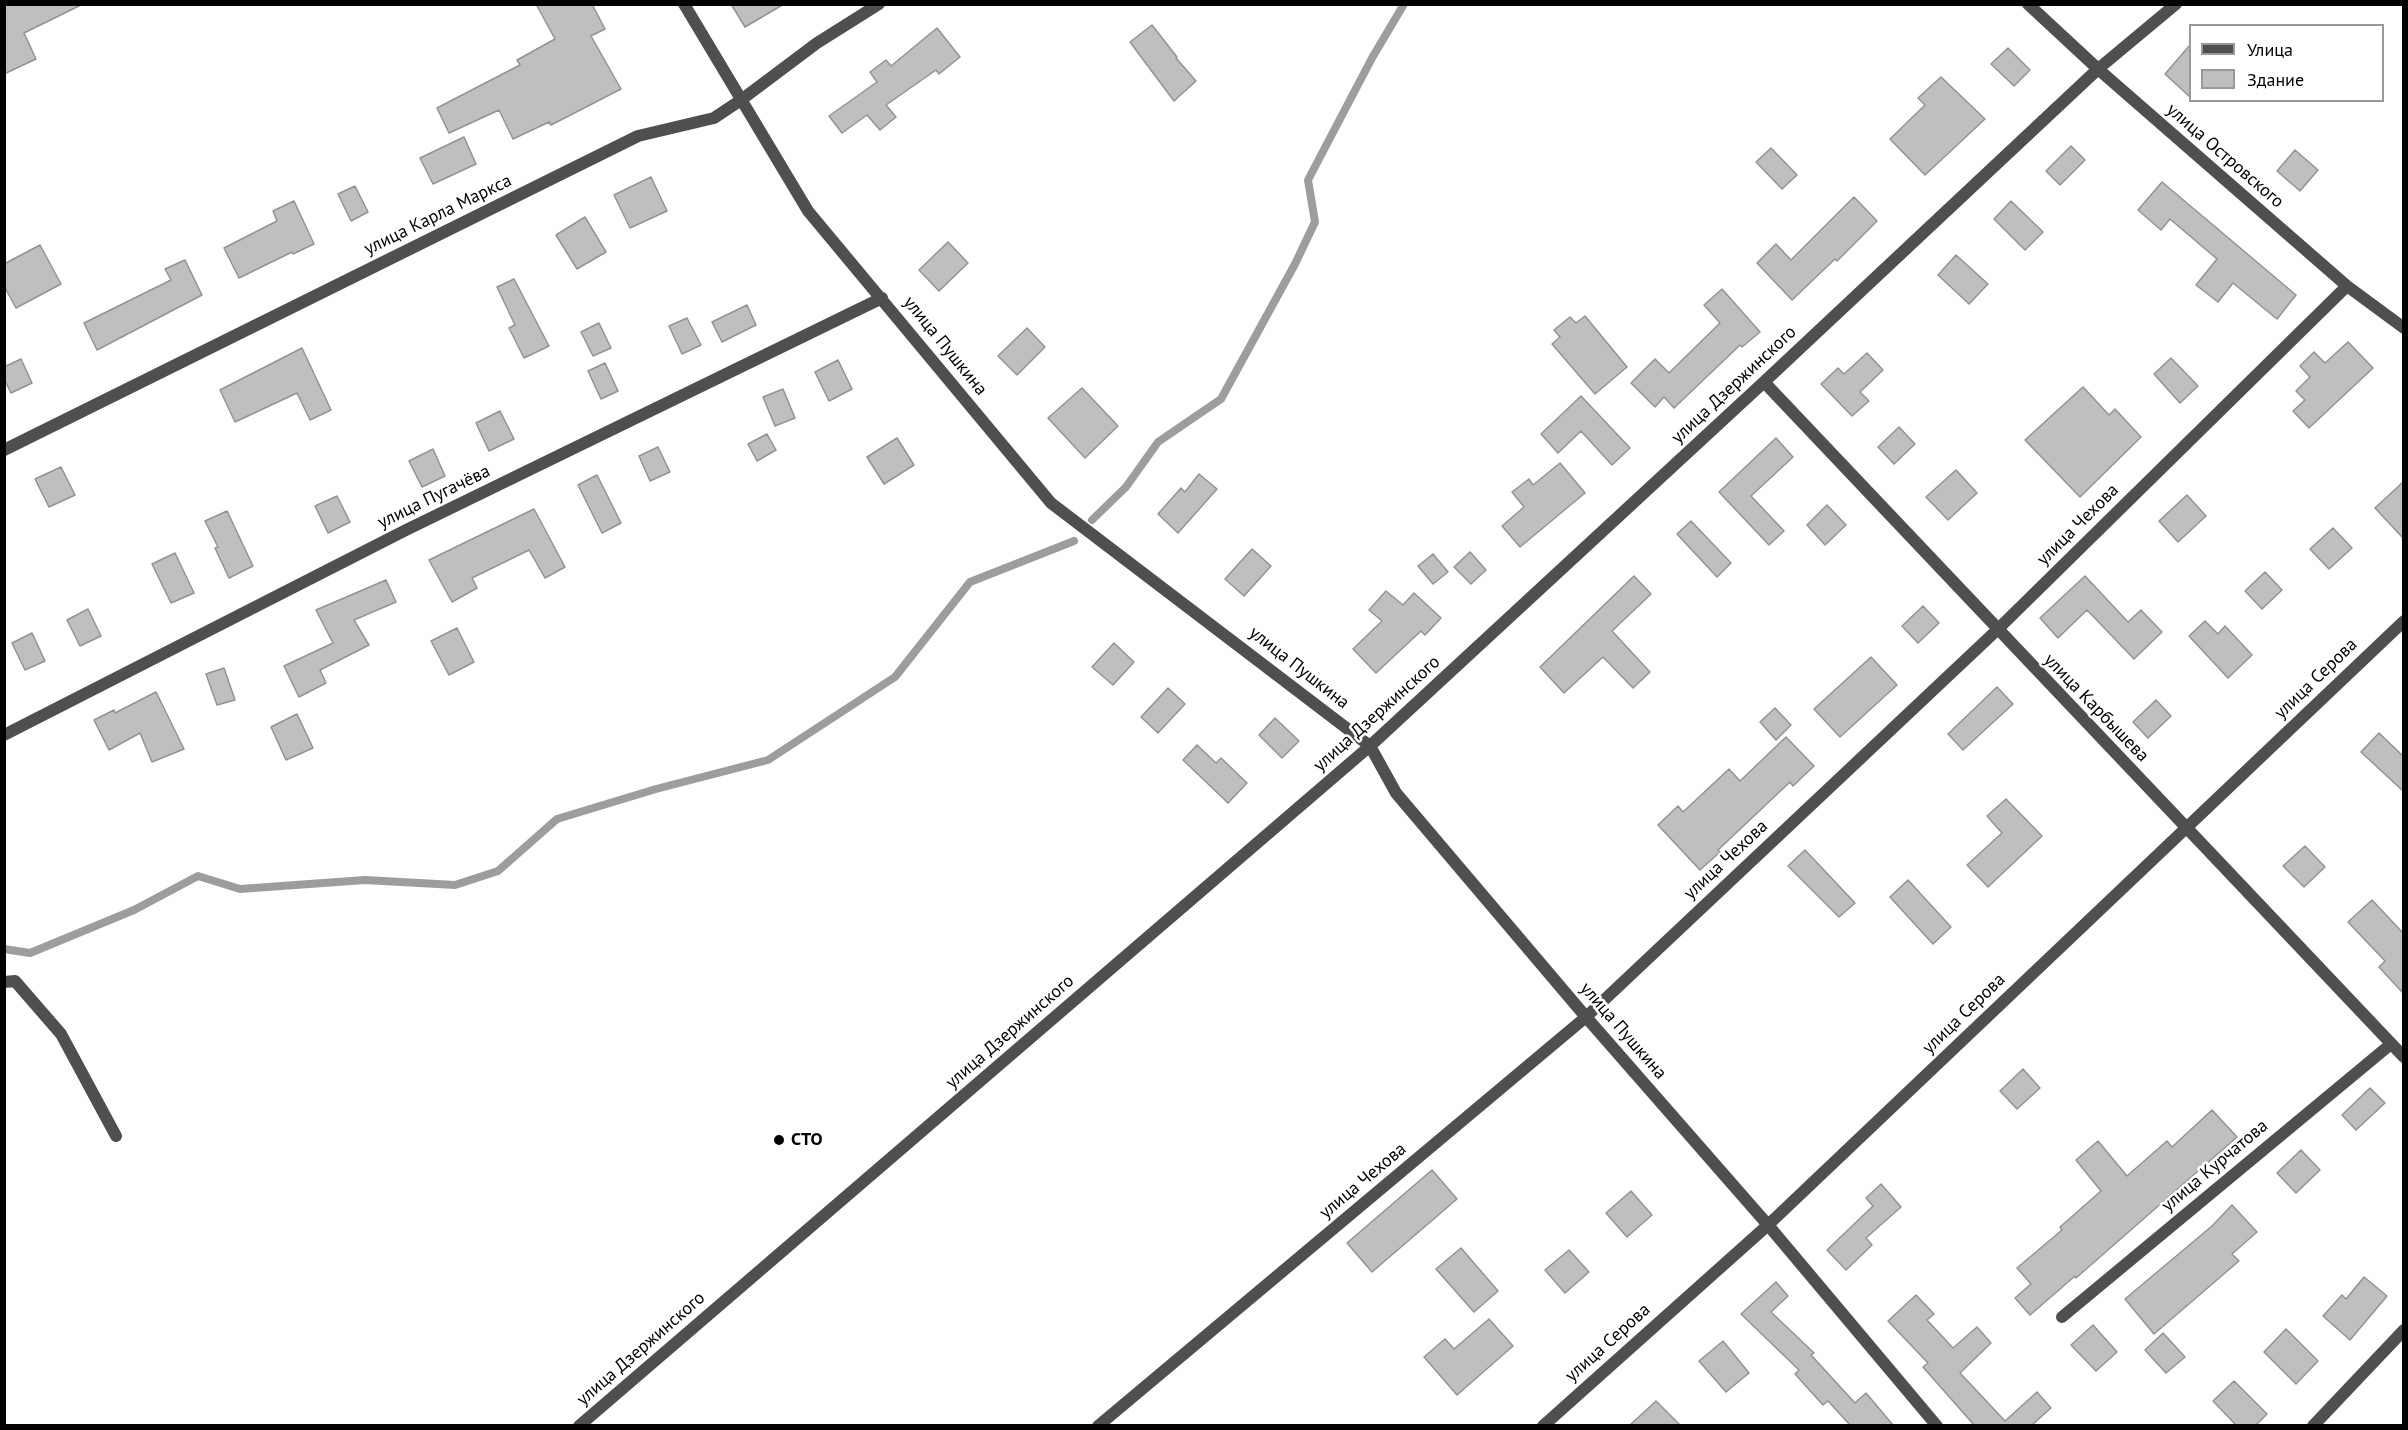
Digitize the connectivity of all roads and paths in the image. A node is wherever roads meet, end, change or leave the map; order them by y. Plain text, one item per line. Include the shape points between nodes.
1 (684, 4) edge
2 (879, 4) edge
3 (2028, 4) edge
4 (2176, 4) edge
5 (2098, 69) junction
6 (741, 100) junction
7 (2347, 285) junction
8 (882, 298) junction
9 (2402, 324) edge
10 (1764, 382) junction
11 (4, 450) edge
12 (2403, 621) edge
13 (1997, 630) junction
14 (4, 735) edge
15 (1370, 746) junction
16 (2186, 828) junction
17 (10, 982) edge
18 (1586, 1017) junction
19 (2391, 1044) junction
20 (2403, 1057) edge
21 (116, 1136) dead end
22 (1768, 1225) junction
23 (2062, 1317) dead end
24 (2403, 1330) edge
25 (579, 1425) edge
26 (1098, 1425) edge
27 (1543, 1425) edge
28 (1937, 1425) edge
29 (2313, 1425) edge

1 - 6 street, улица Пушкина
2 - 6 street, улица Карла Маркса
3 - 5 street, улица Островского
4 - 5 street, улица Дзержинского
5 - 7 street, улица Островского
5 - 10 street, улица Дзержинского
6 - 8 street, улица Пушкина via 808,211
6 - 11 street, улица Карла Маркса via 714,118 638,136
7 - 9 street, улица Островского
7 - 13 street, улица Чехова
8 - 14 street, улица Пугачёва via 406,530
8 - 15 street, улица Пушкина via 1051,503
10 - 13 street, улица Карбышева
10 - 15 street, улица Дзержинского
12 - 16 street, улица Серова
13 - 16 street, улица Карбышева
13 - 18 street, улица Чехова
15 - 18 street, улица Пушкина via 1396,793
15 - 25 street, улица Дзержинского
16 - 19 street, улица Карбышева
16 - 22 street, улица Серова
17 - 21 street via 61,1034
18 - 22 street, улица Пушкина
18 - 26 street, улица Чехова
19 - 20 street, улица Карбышева
19 - 23 street, улица Курчатова
22 - 27 street, улица Серова
22 - 28 street, улица Пушкина
24 - 29 street

